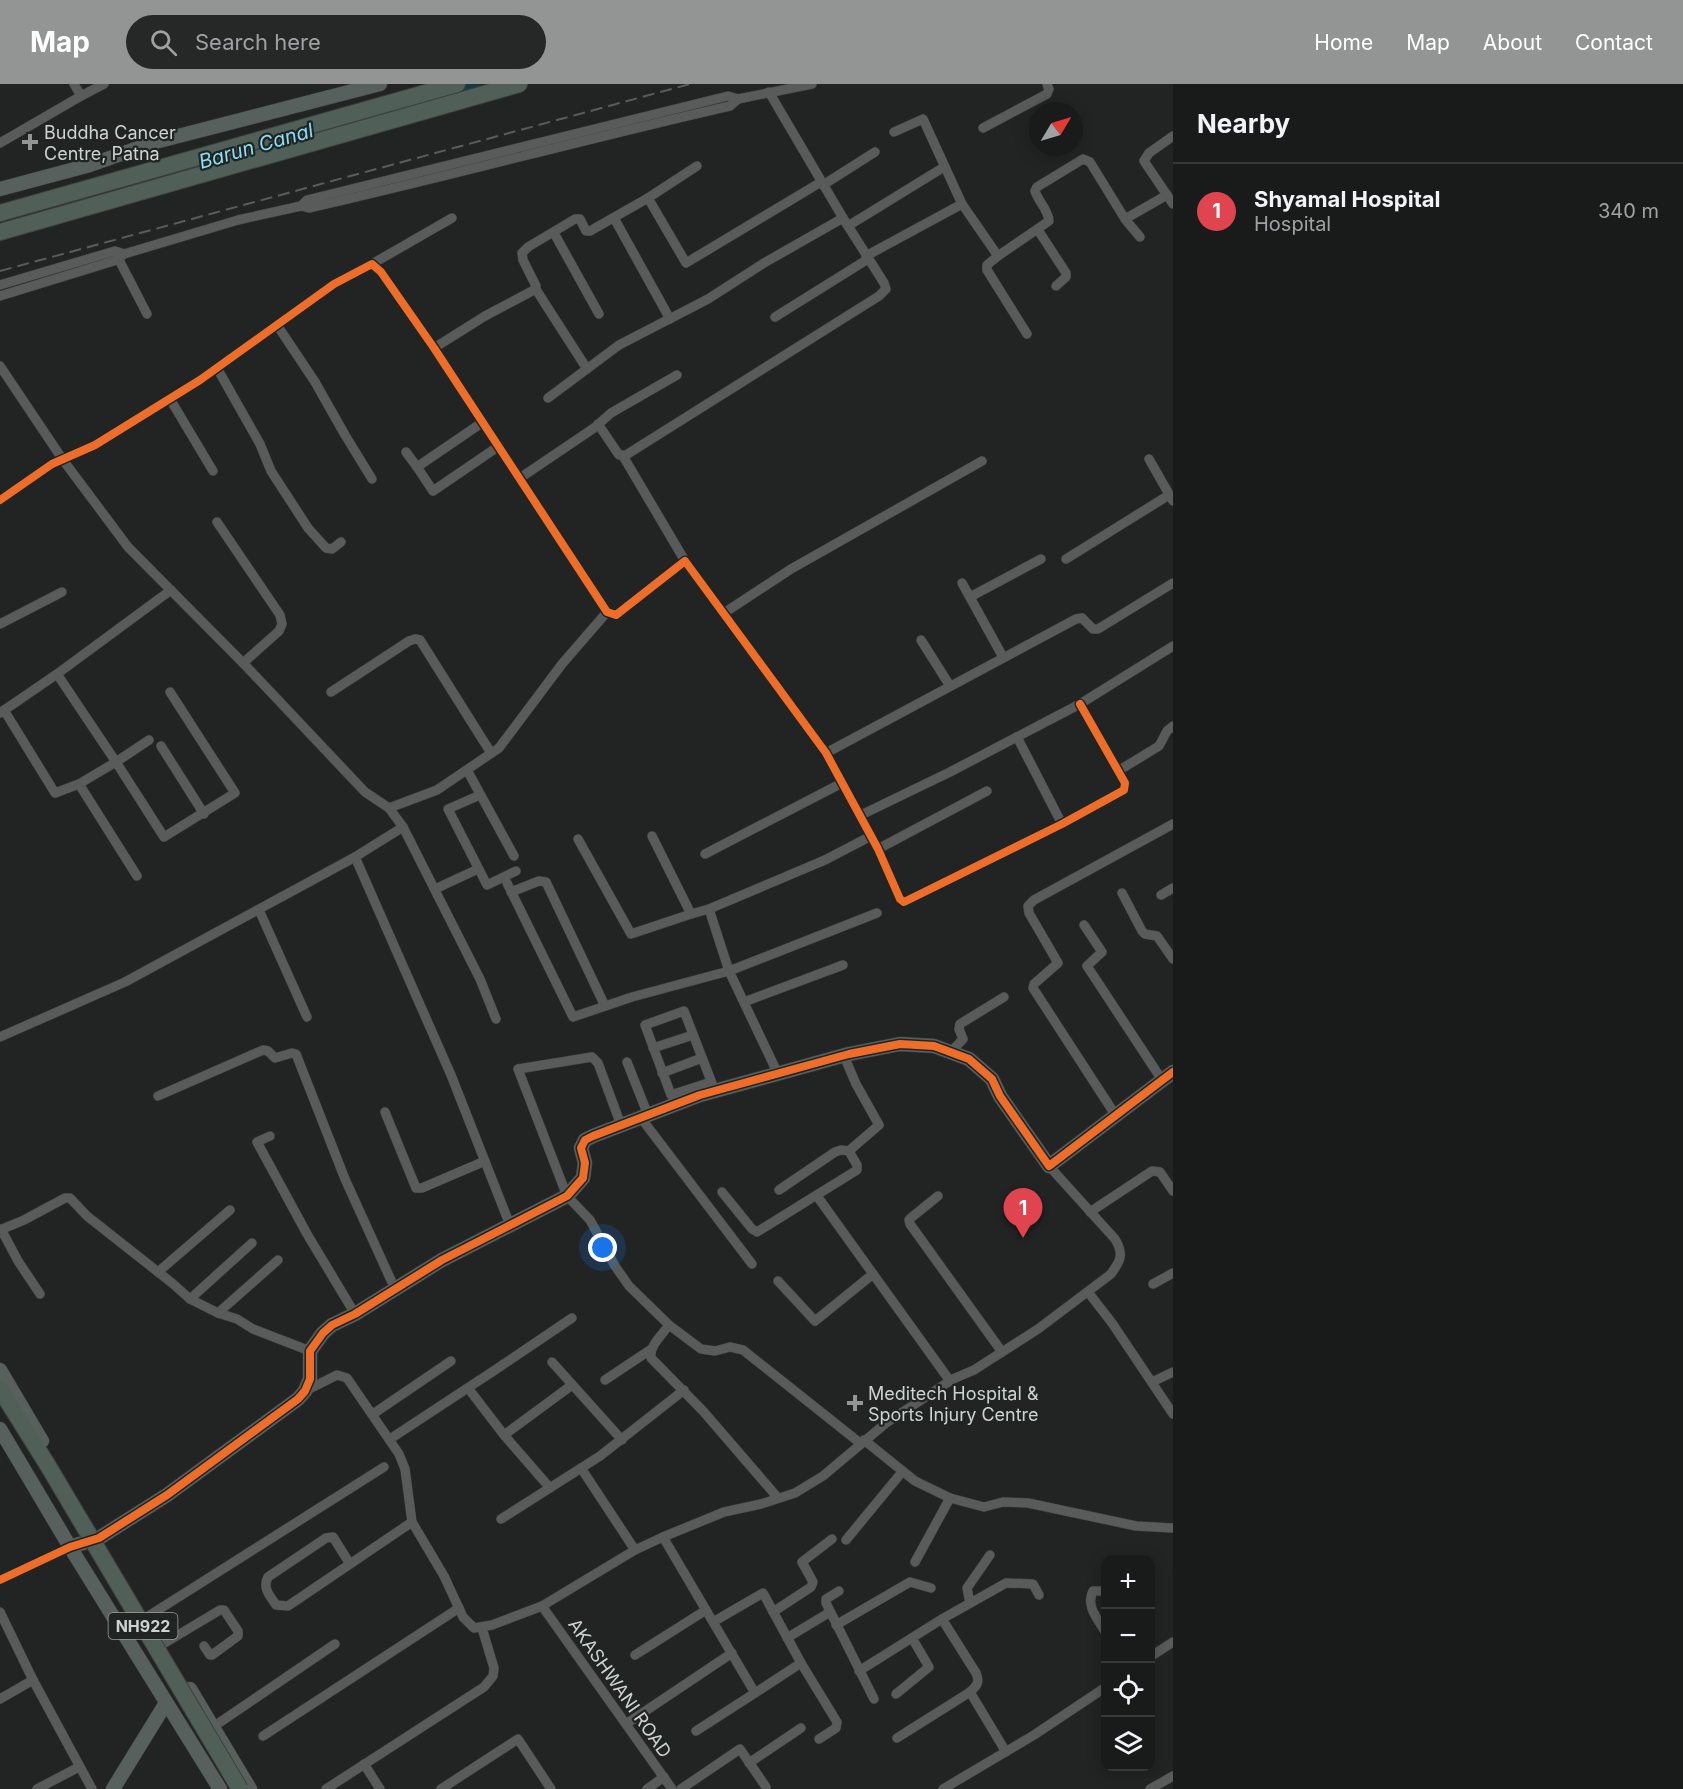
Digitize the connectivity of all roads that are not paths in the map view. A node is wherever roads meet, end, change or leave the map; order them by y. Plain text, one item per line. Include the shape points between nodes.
1 (75, 84) edge
2 (104, 84) edge
3 (380, 84) edge
4 (457, 84) edge
5 (519, 84) edge
6 (812, 84) edge
7 (1047, 84) edge
8 (769, 92) junction
9 (81, 96) junction
10 (983, 128) dead end
11 (894, 132) dead end
12 (1173, 136) edge
13 (0, 143) edge
14 (875, 152) dead end
15 (697, 166) dead end
16 (944, 167) junction
17 (822, 183) junction
18 (0, 189) edge
19 (1167, 195) junction
20 (648, 198) junction
21 (962, 204) junction
22 (1173, 204) edge
23 (0, 213) edge
24 (452, 218) dead end
25 (614, 218) junction
26 (1125, 219) junction
27 (845, 222) junction
28 (1038, 230) junction
29 (0, 232) edge
30 (554, 233) junction
31 (1140, 237) dead end
32 (119, 255) junction
33 (998, 256) junction
34 (867, 258) junction
35 (372, 264) junction
36 (0, 285) edge
37 (1056, 286) dead end
38 (535, 288) junction
39 (0, 296) edge
40 (147, 314) dead end
41 (599, 314) dead end
42 (775, 317) dead end
43 (670, 319) junction
44 (277, 325) junction
45 (1028, 334) dead end
46 (434, 348) junction
47 (0, 366) edge
48 (217, 368) junction
49 (587, 369) junction
50 (677, 375) dead end
51 (548, 398) dead end
52 (170, 399) junction
53 (483, 422) junction
54 (598, 424) junction
55 (499, 446) junction
56 (406, 452) dead end
57 (623, 456) junction
58 (1149, 459) dead end
59 (63, 460) junction
60 (982, 461) dead end
61 (417, 467) junction
62 (213, 471) dead end
63 (519, 478) junction
64 (372, 479) dead end
65 (1171, 498) edge
66 (0, 500) edge
67 (217, 522) dead end
68 (341, 542) dead end
69 (1041, 559) dead end
70 (1066, 559) dead end
71 (686, 561) junction
72 (1173, 583) edge
73 (962, 584) dead end
74 (171, 591) junction
75 (62, 592) dead end
76 (970, 597) junction
77 (607, 612) junction
78 (724, 613) junction
79 (0, 624) edge
80 (921, 640) dead end
81 (1173, 646) edge
82 (1003, 657) junction
83 (243, 663) junction
84 (57, 674) junction
85 (950, 686) junction
86 (170, 692) dead end
87 (331, 692) dead end
88 (1080, 704) junction
89 (2, 711) edge
90 (1173, 726) edge
91 (1017, 737) junction
92 (149, 740) dead end
93 (161, 746) dead end
94 (491, 753) junction
95 (826, 753) junction
96 (116, 762) junction
97 (466, 770) junction
98 (1118, 771) junction
99 (842, 783) junction
100 (79, 784) junction
101 (987, 791) dead end
102 (480, 795) junction
103 (389, 808) junction
104 (204, 814) junction
105 (861, 815) junction
106 (1062, 824) junction
107 (1173, 824) edge
108 (403, 827) junction
109 (652, 836) dead end
110 (871, 836) junction
111 (578, 839) dead end
112 (878, 849) junction
113 (705, 854) dead end
114 (514, 856) dead end
115 (356, 857) junction
116 (478, 869) junction
117 (516, 871) dead end
118 (137, 876) dead end
119 (1173, 888) edge
120 (435, 890) junction
121 (1122, 894) dead end
122 (1161, 895) dead end
123 (709, 909) junction
124 (259, 910) junction
125 (877, 913) dead end
126 (691, 914) junction
127 (1084, 925) dead end
128 (1173, 959) edge
129 (843, 965) dead end
130 (729, 972) junction
131 (1004, 996) dead end
132 (744, 1002) junction
133 (605, 1006) junction
134 (307, 1017) dead end
135 (496, 1019) dead end
136 (693, 1035) junction
137 (0, 1037) edge
138 (653, 1048) junction
139 (951, 1052) junction
140 (844, 1056) junction
141 (702, 1058) junction
142 (627, 1062) dead end
143 (662, 1073) junction
144 (778, 1074) junction
145 (1168, 1076) edge
146 (713, 1086) junction
147 (158, 1096) dead end
148 (385, 1112) dead end
149 (644, 1116) junction
150 (1116, 1116) junction
151 (621, 1125) junction
152 (270, 1137) dead end
153 (850, 1151) junction
154 (485, 1161) junction
155 (1049, 1166) junction
156 (779, 1190) dead end
157 (1173, 1191) edge
158 (722, 1192) dead end
159 (567, 1196) junction
160 (817, 1196) junction
161 (938, 1196) dead end
162 (230, 1210) dead end
163 (1090, 1212) junction
164 (510, 1225) junction
165 (1, 1230) edge
166 (252, 1243) dead end
167 (278, 1260) dead end
168 (752, 1264) dead end
169 (158, 1272) junction
170 (1173, 1273) edge
171 (873, 1274) junction
172 (778, 1281) dead end
173 (1154, 1284) dead end
174 (395, 1289) junction
175 (1088, 1292) junction
176 (40, 1294) dead end
177 (190, 1299) junction
178 (218, 1313) junction
179 (355, 1314) junction
180 (572, 1318) dead end
181 (669, 1326) junction
182 (651, 1350) junction
183 (310, 1351) junction
184 (1002, 1352) junction
185 (451, 1361) dead end
186 (552, 1362) dead end
187 (0, 1370) edge
188 (1173, 1372) edge
189 (605, 1380) dead end
190 (950, 1381) junction
191 (1152, 1382) junction
192 (572, 1386) junction
193 (468, 1388) junction
194 (0, 1389) edge
195 (684, 1390) junction
196 (305, 1391) junction
197 (0, 1404) edge
198 (373, 1414) junction
199 (1173, 1414) edge
200 (0, 1429) edge
201 (504, 1435) junction
202 (390, 1439) junction
203 (622, 1440) junction
204 (862, 1441) junction
205 (43, 1466) junction
206 (384, 1467) dead end
207 (581, 1468) junction
208 (902, 1472) junction
209 (550, 1488) junction
210 (778, 1498) junction
211 (950, 1498) junction
212 (501, 1519) dead end
213 (412, 1522) junction
214 (1173, 1528) edge
215 (663, 1537) junction
216 (99, 1538) junction
217 (832, 1539) dead end
218 (846, 1540) dead end
219 (70, 1547) junction
220 (635, 1550) junction
221 (990, 1555) dead end
222 (915, 1562) dead end
223 (351, 1564) junction
224 (0, 1580) edge
225 (931, 1588) dead end
226 (839, 1591) dead end
227 (1101, 1591) edge
228 (1039, 1595) dead end
229 (970, 1603) junction
230 (542, 1606) junction
231 (459, 1608) junction
232 (706, 1610) junction
233 (0, 1612) edge
234 (772, 1612) junction
235 (830, 1612) junction
236 (147, 1617) junction
237 (942, 1619) junction
238 (713, 1622) junction
239 (836, 1625) junction
240 (1101, 1626) edge
241 (482, 1628) junction
242 (10, 1635) junction
243 (787, 1638) junction
244 (912, 1638) junction
245 (0, 1640) edge
246 (1173, 1642) edge
247 (336, 1644) dead end
248 (204, 1646) dead end
249 (166, 1650) junction
250 (732, 1653) junction
251 (1155, 1654) edge
252 (635, 1655) dead end
253 (801, 1663) junction
254 (145, 1669) junction
255 (860, 1671) junction
256 (33, 1680) junction
257 (1101, 1690) edge
258 (970, 1692) junction
259 (755, 1693) junction
260 (896, 1694) dead end
261 (0, 1699) edge
262 (874, 1699) dead end
263 (166, 1703) junction
264 (200, 1705) junction
265 (176, 1719) junction
266 (626, 1724) junction
267 (213, 1727) junction
268 (801, 1728) dead end
269 (696, 1731) dead end
270 (263, 1736) dead end
271 (897, 1738) dead end
272 (819, 1739) dead end
273 (1006, 1752) junction
274 (749, 1763) junction
275 (364, 1764) junction
276 (79, 1767) junction
277 (1173, 1776) edge
278 (664, 1777) junction
279 (766, 1787) dead end
280 (37, 1789) edge
281 (92, 1789) edge
282 (113, 1789) edge
283 (220, 1789) edge
284 (231, 1789) edge
285 (240, 1789) edge
286 (250, 1789) edge
287 (326, 1789) edge
288 (380, 1789) edge
289 (441, 1789) edge
290 (551, 1789) edge
291 (647, 1789) edge
292 (672, 1789) edge
293 (681, 1789) edge
294 (943, 1789) edge
295 (1149, 1789) edge

1 - 9 street
2 - 9 street
3 - 18 main road via 155,142 90,165
4 - 23 highway
5 - 29 highway
6 - 8 street
7 - 10 street via 1047,94
8 - 17 street
8 - 32 street via 738,99 728,96 307,200 301,206
9 - 13 street
11 - 16 street via 923,118
12 - 19 street via 1144,159
14 - 17 street
15 - 20 street
16 - 21 street
16 - 27 street
17 - 20 street via 687,263
17 - 27 street
19 - 22 street
19 - 26 street
20 - 25 street
21 - 33 street
21 - 34 street
24 - 35 street
25 - 30 street via 586,231 577,218
25 - 43 street
26 - 28 street via 1090,162 1083,159 1036,189 1050,220
26 - 31 street
27 - 34 street
27 - 43 street via 764,263
28 - 33 street
28 - 37 street via 1066,273
30 - 38 street via 522,253
30 - 41 street
32 - 36 street
32 - 39 street
32 - 40 street
33 - 45 street via 987,265 987,270
34 - 42 street
34 - 57 street via 885,283 882,294
35 - 44 street via 334,284
35 - 46 street
38 - 46 street
38 - 49 street
43 - 49 street via 619,345
44 - 48 street
44 - 64 street
46 - 53 street
47 - 59 street
48 - 52 street
48 - 68 street via 271,471 308,528 326,548 332,549
49 - 51 street
50 - 54 street
52 - 59 street
52 - 62 street
53 - 55 street
53 - 61 street
54 - 57 street
54 - 63 street
55 - 61 street via 433,491
55 - 63 street
56 - 61 street
57 - 71 street
58 - 65 street
59 - 66 street
59 - 74 street via 128,547
60 - 78 street via 791,569
63 - 77 street
65 - 70 street
67 - 83 street via 282,621 279,631
69 - 76 street
71 - 77 street via 616,615
71 - 78 street
72 - 82 street via 1098,629 1079,618
73 - 76 street
74 - 83 street
74 - 84 street
75 - 79 street
76 - 82 street
77 - 94 street via 499,748
78 - 95 street
80 - 85 street
81 - 88 street
82 - 85 street
83 - 103 street via 365,792
84 - 89 street
84 - 96 street
85 - 95 street
86 - 104 street via 235,793
87 - 94 street via 409,641 420,640
88 - 91 street
88 - 98 street
89 - 100 street via 55,793
90 - 98 street via 1159,746
91 - 105 street
91 - 106 street
92 - 96 street
93 - 104 street
94 - 97 street
95 - 99 street
96 - 100 street
96 - 104 street via 164,837
97 - 102 street
97 - 103 street via 436,790
98 - 106 street via 1126,785 1124,790
99 - 105 street
99 - 113 street
100 - 118 street
101 - 112 street
102 - 114 street
102 - 116 street via 448,809
103 - 108 street
105 - 110 street
106 - 112 street via 904,902
107 - 150 street via 1028,906 1058,963 1033,988
108 - 115 street
108 - 120 street
109 - 126 street
110 - 112 street
110 - 123 street
111 - 126 street via 631,934
115 - 124 street
115 - 154 street
116 - 117 street via 487,885
116 - 120 street
119 - 122 street
120 - 135 street
121 - 128 street via 1144,933 1157,936
123 - 126 street
123 - 130 street
124 - 134 street
124 - 137 street via 125,982
125 - 130 street
127 - 145 street via 1102,952 1087,966
129 - 132 street
130 - 132 street
130 - 133 street
131 - 139 street via 962,1022 959,1027 963,1040
132 - 144 street
133 - 133 street via 573,1017 509,887 546,882
136 - 138 street
136 - 138 street via 684,1011 645,1025
136 - 141 street
138 - 143 street
139 - 140 main road via 934,1046 900,1044
139 - 155 main road via 969,1059 992,1079
140 - 144 main road
140 - 153 street via 879,1125
141 - 143 street
141 - 146 street
142 - 149 street
143 - 146 street via 671,1095
144 - 146 main road
145 - 150 main road
146 - 149 main road
147 - 174 street via 263,1050 275,1058 296,1054 345,1179
148 - 154 street via 416,1188
149 - 151 main road
149 - 168 street
150 - 155 main road
151 - 159 main road via 585,1140 581,1148 583,1178
151 - 159 street via 598,1063 592,1057 518,1069
152 - 179 street via 257,1142
153 - 156 street via 835,1152
153 - 160 street via 856,1170
154 - 164 street
155 - 163 street
157 - 163 street via 1155,1170
158 - 160 street via 756,1232
159 - 164 main road
159 - 181 street via 590,1220 622,1278
160 - 171 street
161 - 184 street via 912,1217 910,1224
162 - 169 street
163 - 175 street via 1121,1250 1119,1263 1111,1274
164 - 174 main road
165 - 169 street via 70,1198
165 - 176 street
166 - 177 street
167 - 178 street
169 - 177 street
170 - 173 street
171 - 172 street via 815,1321
171 - 190 street
174 - 179 main road
175 - 184 street
175 - 191 street
177 - 178 street
178 - 183 street
179 - 183 main road via 332,1325
180 - 193 street
181 - 182 street
181 - 204 street via 707,1351 730,1347 743,1350
182 - 189 street
182 - 195 street via 654,1362
183 - 196 main road via 310,1379
184 - 190 street
185 - 198 street
186 - 192 street
187 - 216 main road
188 - 191 street
190 - 204 street
191 - 199 street
192 - 201 street
192 - 203 street
193 - 201 street
193 - 202 street
194 - 205 highway, NH922
195 - 203 street
195 - 210 street
196 - 198 street via 342,1375
196 - 216 main road via 167,1495
197 - 205 highway, NH922
198 - 202 street
200 - 219 main road
201 - 209 street
202 - 213 street via 405,1469
203 - 207 street
204 - 208 street
204 - 210 street via 823,1476
205 - 284 highway, NH922
205 - 285 highway, NH922, bridge
206 - 236 street
207 - 209 street
207 - 220 street
208 - 211 street
208 - 218 street
209 - 212 street
210 - 215 street via 724,1512
211 - 214 street via 983,1507 1003,1502 1028,1503 1136,1526
211 - 222 street
213 - 223 street
213 - 231 street
215 - 220 street
215 - 232 street
216 - 219 main road
216 - 236 main road
217 - 234 street via 802,1562 813,1585
219 - 224 street
219 - 254 main road
220 - 230 street
221 - 229 street via 967,1588
223 - 223 street via 288,1606 276,1605 266,1589 268,1576 326,1538 333,1537
225 - 239 street via 910,1582
226 - 235 street via 825,1600
227 - 240 street via 1093,1591 1091,1599 1093,1614
228 - 229 street via 1033,1584 1011,1582
229 - 237 street
230 - 241 street
230 - 266 street, AKASHWANI ROAD
231 - 241 street via 466,1622
231 - 270 street
232 - 238 street
232 - 252 street
233 - 242 street
234 - 238 street via 762,1593
234 - 243 street
235 - 239 street
235 - 243 street
236 - 249 main road
237 - 244 street
237 - 258 street via 978,1678 977,1686
238 - 250 street
239 - 255 street
241 - 275 street via 493,1676 484,1686
242 - 245 street
242 - 256 street
243 - 253 street
244 - 255 street
244 - 260 street via 929,1667
246 - 251 street
247 - 267 street
248 - 249 street via 212,1655 238,1636 224,1610
249 - 254 main road
249 - 264 main road
250 - 259 street
250 - 266 street
253 - 259 street
253 - 272 street via 837,1722 836,1728
254 - 263 main road
255 - 262 street
256 - 261 street
256 - 276 street
257 - 273 street
258 - 271 street
258 - 273 street
259 - 269 street
263 - 265 main road
263 - 282 main road
264 - 265 main road
264 - 267 main road
265 - 283 main road
266 - 278 street, AKASHWANI ROAD
267 - 286 main road
268 - 274 street
273 - 294 street
274 - 279 street
274 - 293 street via 740,1749
275 - 287 street
275 - 288 street
276 - 280 street
276 - 281 street
277 - 295 street
278 - 291 street
278 - 292 street, AKASHWANI ROAD
289 - 290 street via 518,1739

